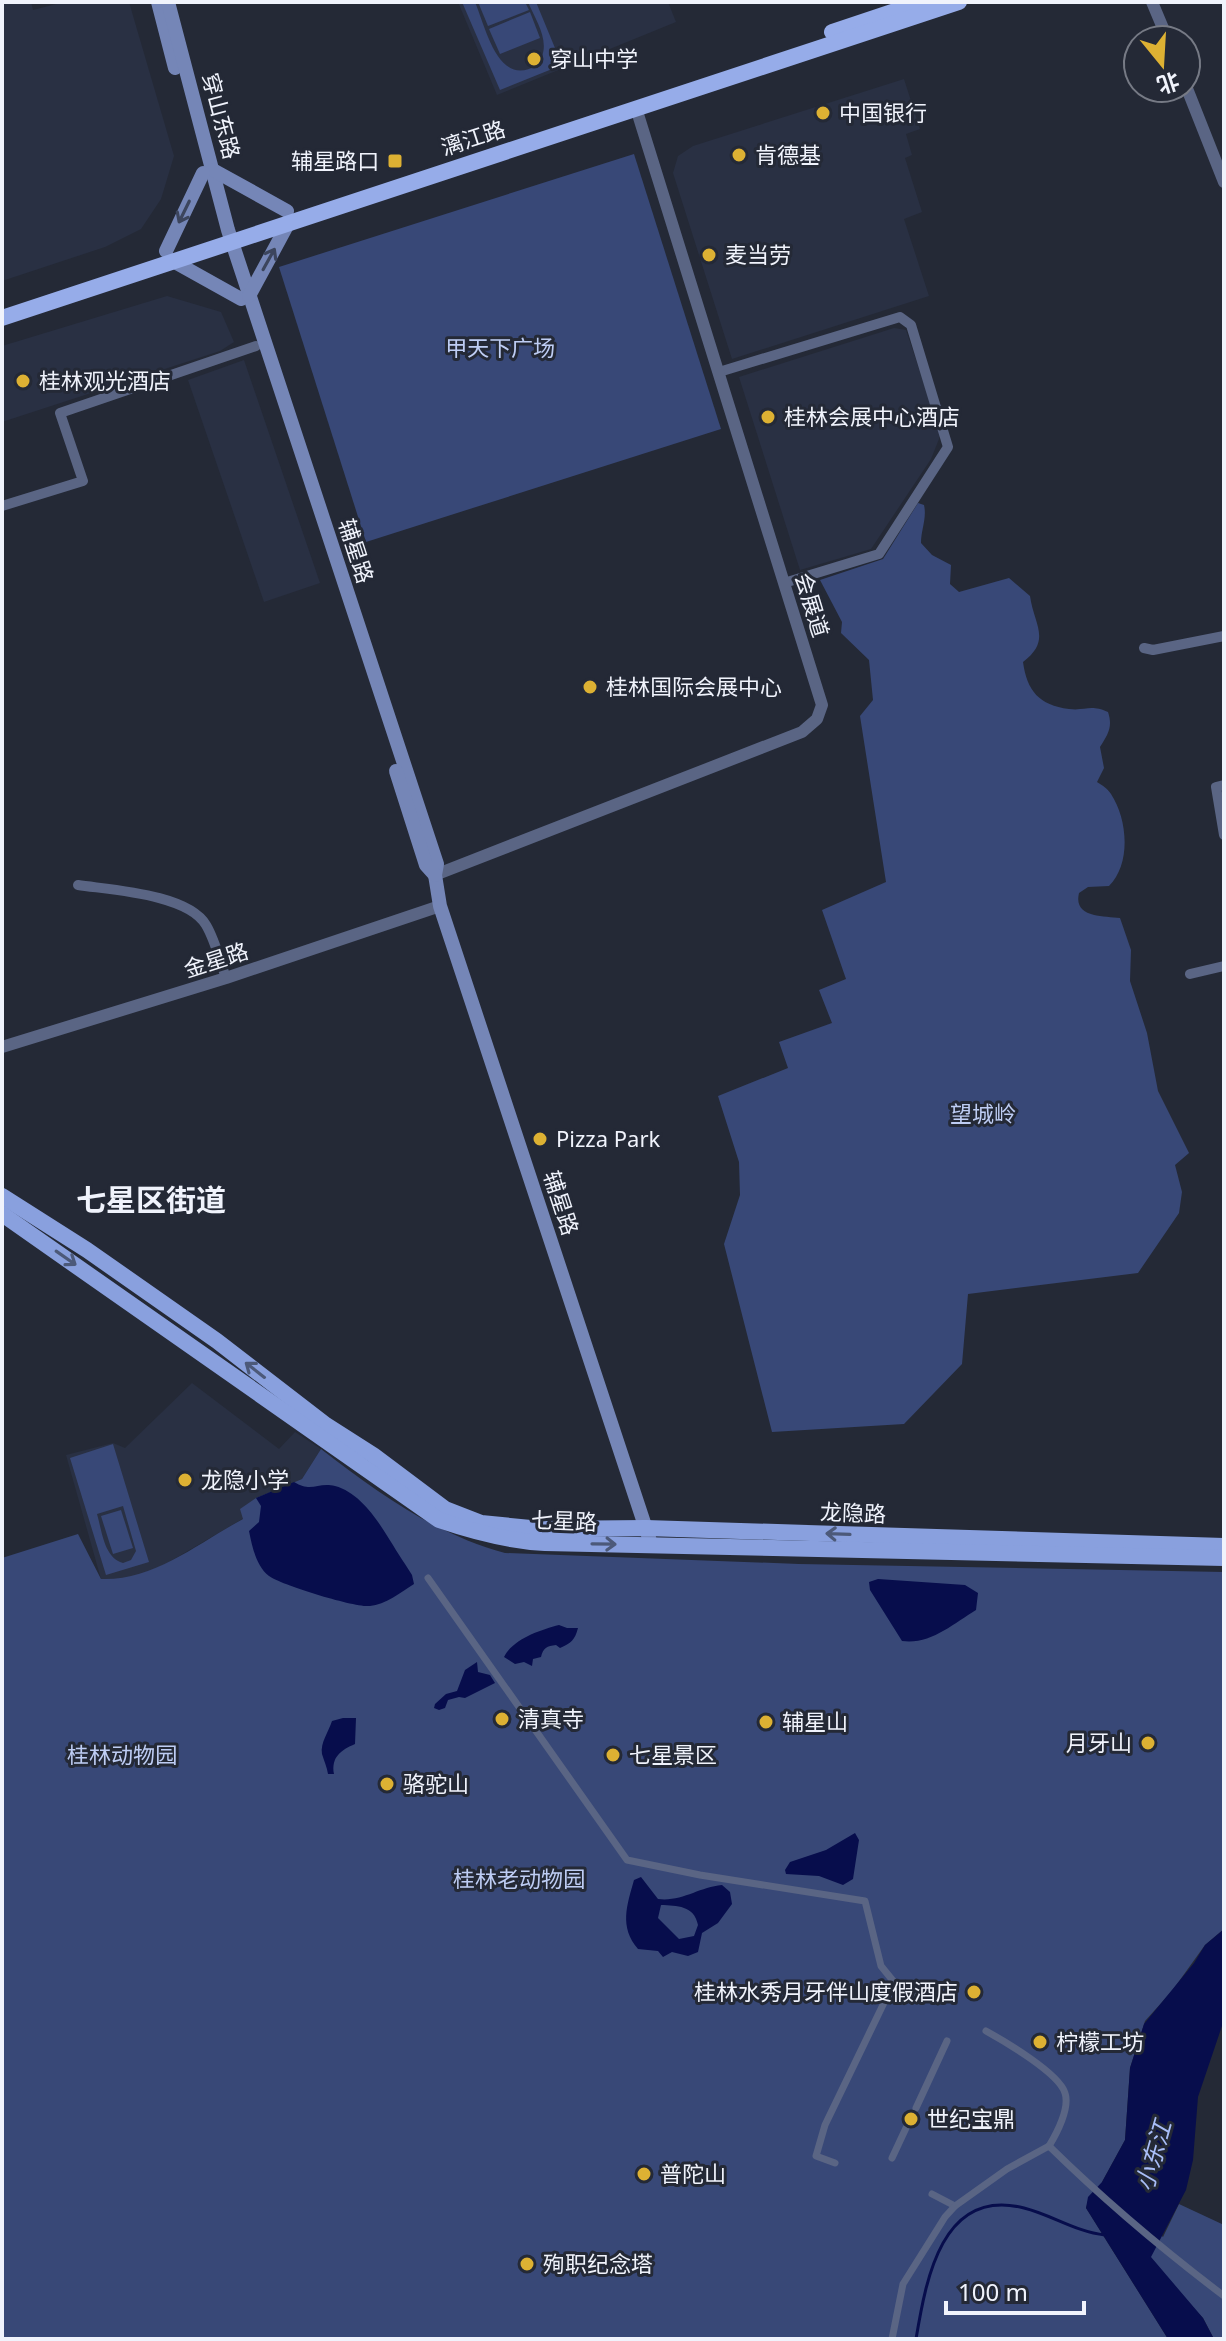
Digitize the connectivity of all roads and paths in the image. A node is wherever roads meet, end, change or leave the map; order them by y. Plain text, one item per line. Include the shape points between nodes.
1 (158, 2) edge
2 (168, 2) edge
3 (922, 2) edge
4 (959, 2) edge
5 (1152, 2) edge
6 (1161, 24) edge
7 (1193, 104) edge
8 (636, 108) junction
9 (208, 172) junction
10 (1224, 182) edge
11 (288, 216) junction
12 (225, 237) junction
13 (169, 256) junction
14 (245, 297) junction
15 (2, 306) edge
16 (2, 318) edge
17 (256, 346) junction
18 (719, 372) junction
19 (2, 506) edge
20 (784, 583) junction
21 (1224, 636) edge
22 (1144, 648) dead end
23 (1224, 785) edge
24 (1224, 835) edge
25 (435, 875) junction
26 (78, 885) dead end
27 (440, 906) junction
28 (1224, 966) edge
29 (1190, 974) dead end
30 (226, 978) junction
31 (2, 1047) edge
32 (2, 1196) edge
33 (2, 1214) edge
34 (648, 1536) junction
35 (1224, 1546) edge
36 (1224, 1558) edge
37 (428, 1578) dead end
38 (894, 1982) junction
39 (915, 1993) dead end
40 (986, 2031) dead end
41 (947, 2041) dead end
42 (916, 2108) dead end
43 (906, 2128) dead end
44 (1049, 2146) junction
45 (892, 2158) dead end
46 (835, 2163) dead end
47 (932, 2194) dead end
48 (955, 2206) junction
49 (1224, 2296) edge
50 (892, 2339) edge

1 - 9 main road, 穿山东路
2 - 9 main road, 穿山东路
3 - 11 highway, 漓江路
4 - 8 highway, 漓江路
5 - 6 street
7 - 10 street
8 - 11 highway, 漓江路
8 - 18 street, 会展道
9 - 11 main road
9 - 12 main road, 穿山东路
9 -> 13 main road
11 - 12 highway, 漓江路
14 -> 11 main road
12 - 13 highway, 漓江路
12 - 14 main road, 辅星路
13 - 14 main road
13 - 15 highway, 漓江路
13 - 16 highway, 漓江路
14 - 17 main road, 辅星路
14 - 25 main road, 辅星路 via 437,864
17 - 19 street via 60,413 83,481
17 - 25 main road, 辅星路 via 426,865
18 - 20 street, 会展道
18 - 20 street via 900,317 911,325 948,447 879,554
20 - 25 street, 会展道 via 822,705 817,719 802,732
21 - 22 street
23 - 24 street via 1216,787
25 - 27 main road, 辅星路
26 - 30 street via 180,904 206,923
27 - 30 street, 金星路
27 - 34 main road, 辅星路
28 - 29 street
30 - 31 street, 金星路
34 -> 32 main road, 龙隐路 via 481,1523 445,1509 204,1332
33 -> 34 main road, 七星路 via 439,1520 517,1541
35 -> 34 main road, 龙隐路
34 - 36 main road, 七星路
37 - 38 street via 627,1860 865,1901 881,1966
38 - 39 street
38 - 46 street via 825,2125 816,2156
40 - 44 street via 1037,2063 1063,2087 1065,2107
41 - 42 street
43 - 45 street
44 - 48 street
44 - 49 street via 1161,2248
47 - 48 street
48 - 50 street via 903,2284

